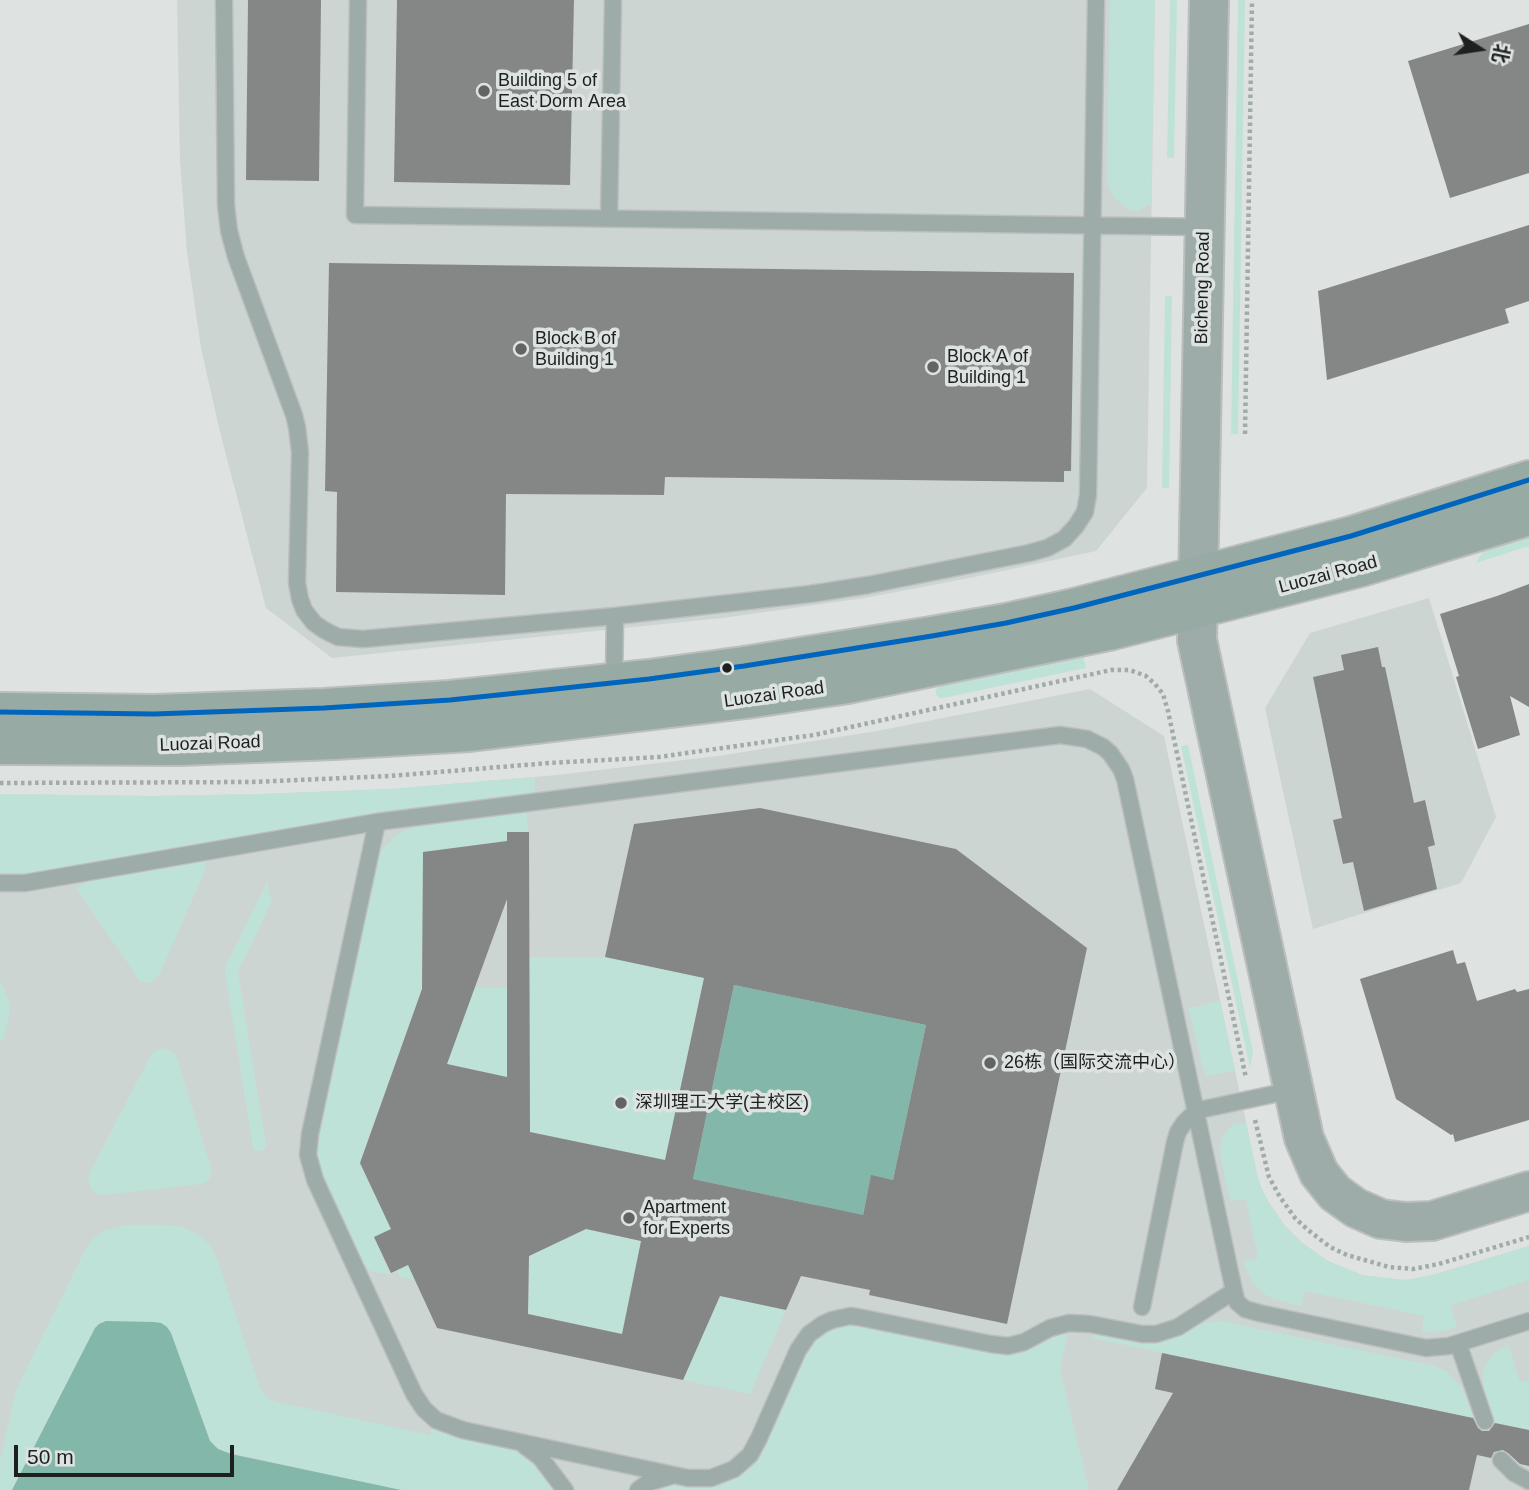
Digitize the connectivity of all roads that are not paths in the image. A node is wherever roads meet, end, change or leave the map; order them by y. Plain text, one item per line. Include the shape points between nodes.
1 (224, 0) edge
2 (358, 0) edge
3 (613, 0) edge
4 (1096, 0) edge
5 (1209, 0) edge
6 (610, 219) junction
7 (1204, 227) junction
8 (1529, 480) edge
9 (1529, 516) edge
10 (1197, 593) junction
11 (615, 616) junction
12 (614, 683) junction
13 (0, 712) edge
14 (0, 745) edge
15 (377, 822) junction
16 (0, 883) edge
17 (1293, 1090) junction
18 (1196, 1112) junction
19 (1529, 1191) edge
20 (1234, 1292) junction
21 (1142, 1307) dead end
22 (1529, 1321) edge
23 (1458, 1343) junction
24 (1485, 1421) dead end
25 (512, 1440) junction
26 (1501, 1460) dead end
27 (688, 1478) junction
28 (1524, 1483) edge
29 (565, 1490) edge
30 (638, 1490) edge

1 - 11 lane via 229,231 297,427 297,583 304,610 324,630 350,639
2 - 6 lane via 355,215
3 - 6 lane
4 - 11 lane via 1088,495 1076,526 1048,548 908,577 810,594
5 - 7 street, Bicheng Road
6 - 7 lane
7 - 10 street, Bicheng Road
8 - 10 main road, Luozai Road via 1351,536
9 - 10 main road, Luozai Road via 1361,567
10 - 12 main road, Luozai Road via 1074,608 757,664
10 - 14 main road, Luozai Road via 1109,631 848,684 733,701 483,731 334,740 179,746
10 - 17 street, Bicheng Road via 1197,640
11 - 12 lane
12 - 13 main road, Luozai Road via 311,708 154,714
15 - 16 lane via 24,883
15 - 18 lane via 1060,735 1087,739 1110,753 1125,779
15 - 25 lane via 310,1134 309,1164 418,1402 445,1424
17 - 18 lane
17 - 19 street, Bicheng Road via 1313,1162 1335,1193 1367,1214 1395,1222 1432,1221
18 - 20 lane
18 - 21 lane via 1184,1123 1175,1142
20 - 23 lane via 1241,1306 1259,1313 1426,1348
20 - 27 lane via 1178,1327 1156,1334 1069,1323 1008,1346 858,1317 832,1320 809,1334 798,1350 745,1460 727,1473
22 - 23 lane
23 - 24 lane
25 - 27 lane
25 - 29 lane via 540,1457
26 - 28 lane
27 - 30 lane via 658,1479

